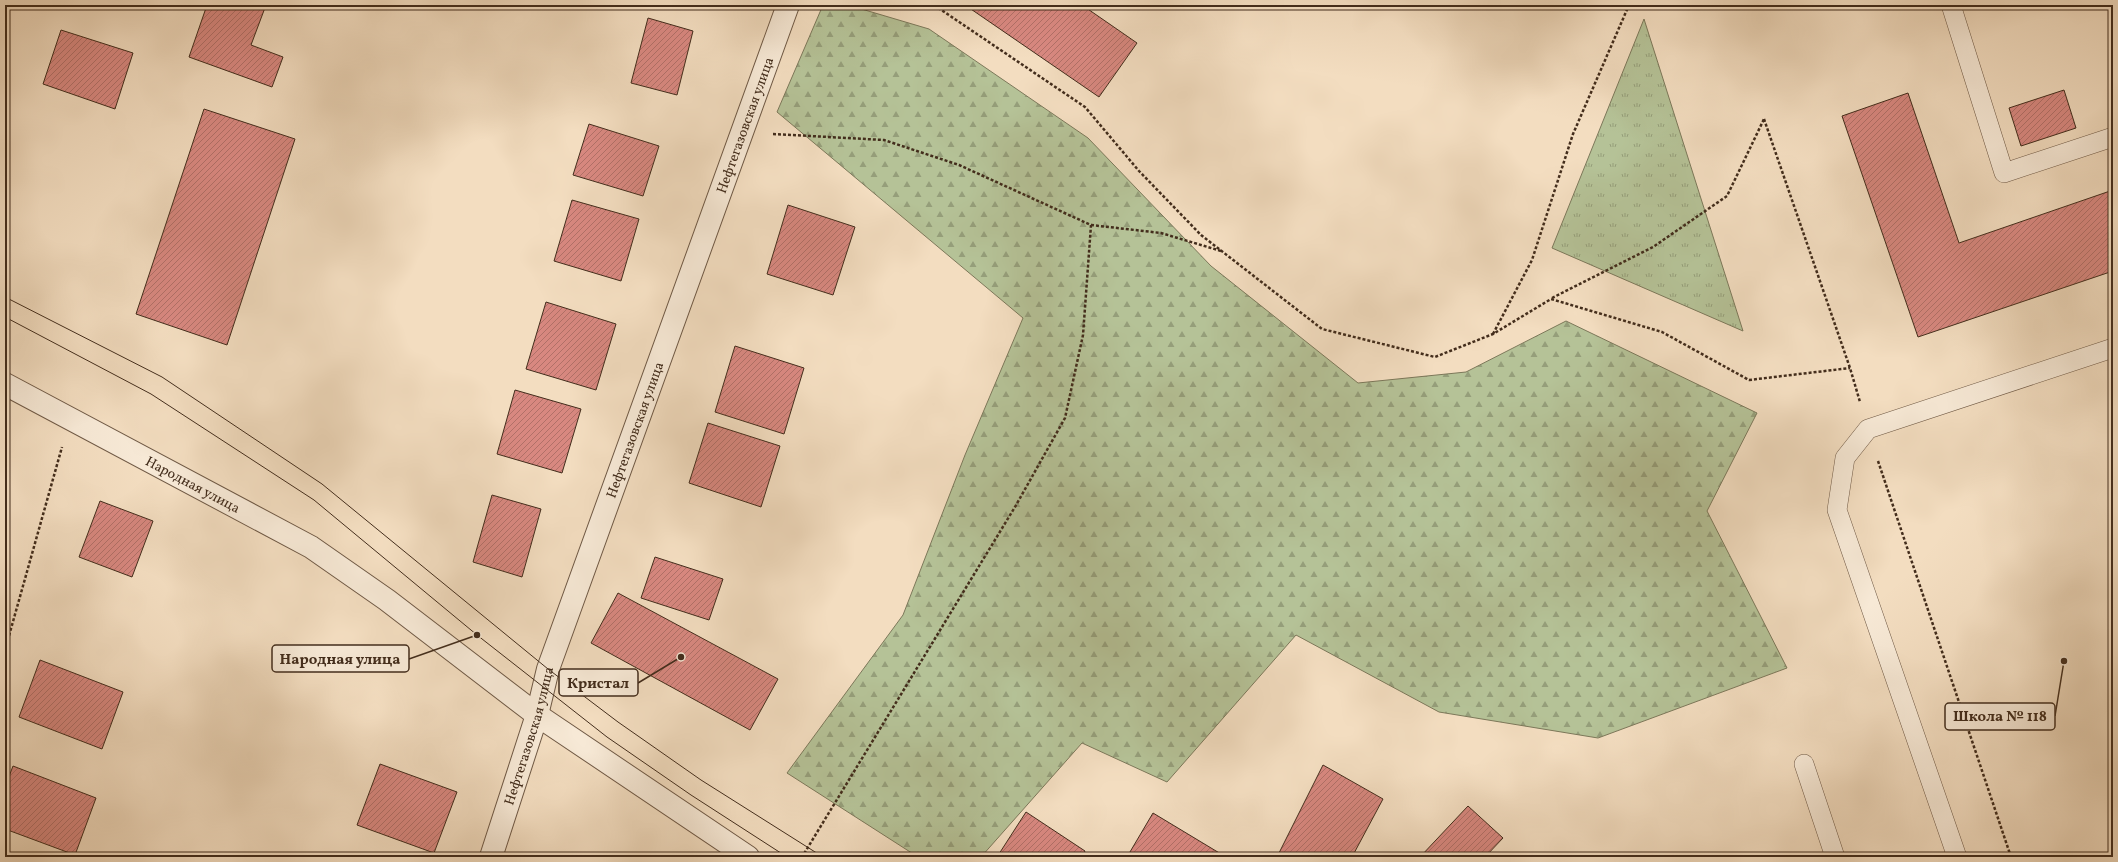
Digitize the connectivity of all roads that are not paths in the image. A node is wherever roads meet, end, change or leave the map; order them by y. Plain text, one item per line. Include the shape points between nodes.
1 (788, 5) edge
2 (1951, 5) edge
3 (2113, 137) edge
4 (2113, 348) edge
5 (5, 384) edge
6 (537, 716) junction
7 (1804, 764) dead end
8 (491, 857) edge
9 (748, 857) edge
10 (1835, 857) edge
11 (1956, 857) edge

1 - 6 street, Нефтегазовская улица via 548,669
2 - 3 lane via 2004,173
4 - 11 lane via 1868,429 1845,458 1837,510
5 - 6 street, Народная улица via 310,547 387,600
6 - 8 street, Нефтегазовская улица
6 - 9 street, Народная улица
7 - 10 lane

